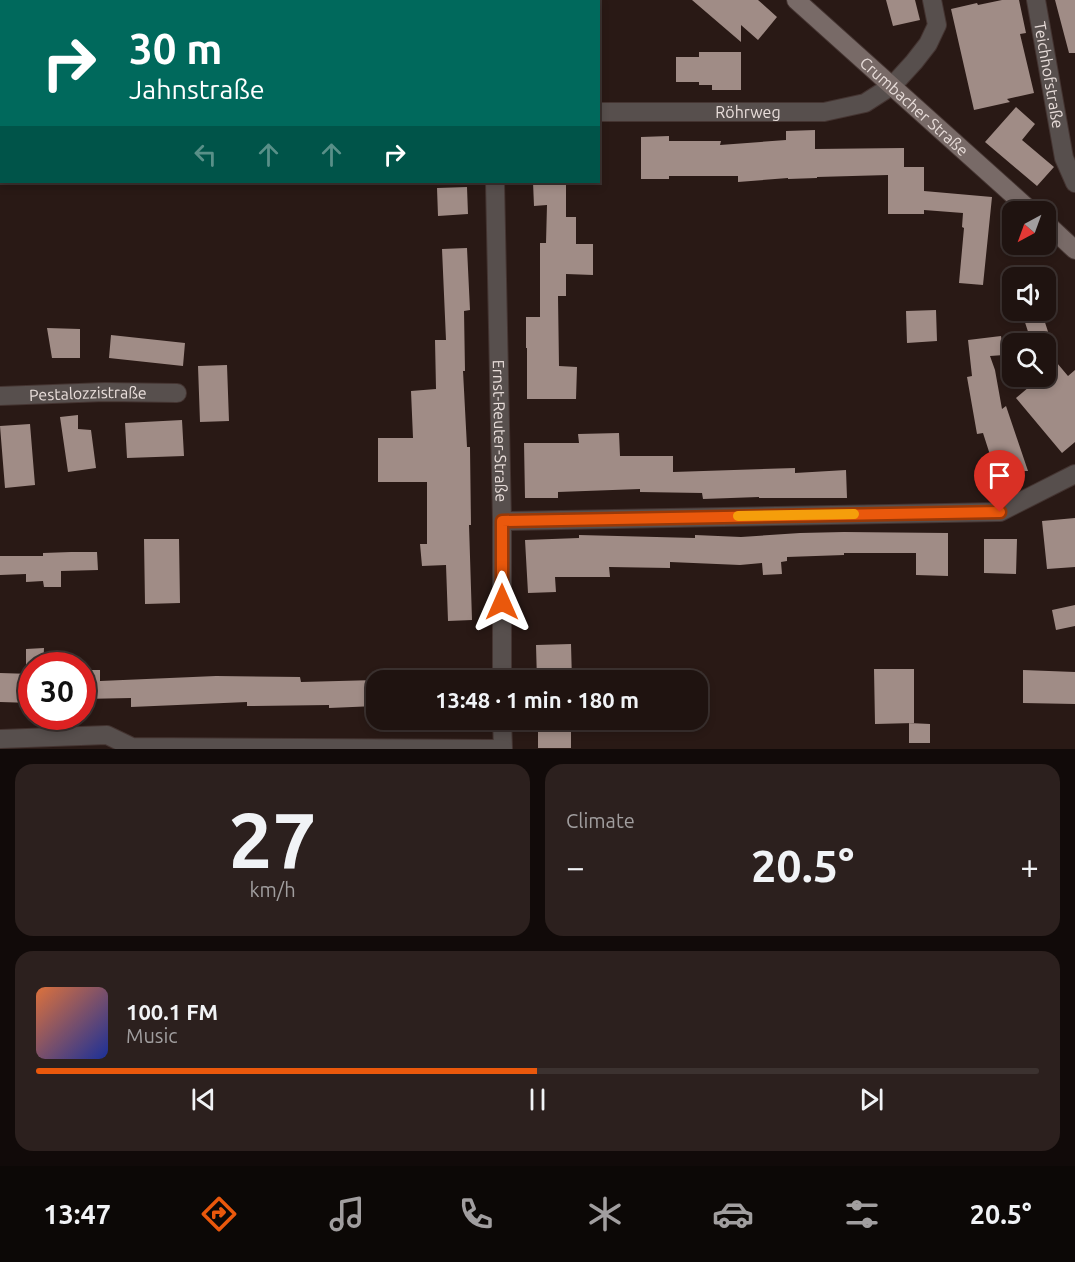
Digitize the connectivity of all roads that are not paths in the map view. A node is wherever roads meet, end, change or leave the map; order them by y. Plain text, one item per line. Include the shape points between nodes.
1 (796, 0) edge
2 (932, 0) edge
3 (1036, 0) edge
4 (893, 85) junction
5 (600, 112) edge
6 (495, 183) edge
7 (1075, 183) edge
8 (1020, 201) edge
9 (1056, 230) edge
10 (1072, 241) edge
11 (177, 393) dead end
12 (0, 396) edge
13 (1075, 474) edge
14 (502, 521) junction
15 (502, 670) edge
16 (502, 730) edge
17 (0, 739) edge
18 (503, 749) edge

1 - 4 main road, Crumbacher Straße
2 - 4 street, Röhrweg via 937,25 915,62
3 - 7 street, Teichhofstraße via 1064,158
4 - 5 street, Röhrweg via 865,103 824,112
4 - 8 main road, Crumbacher Straße
6 - 14 street, Ernst-Reuter-Straße
9 - 10 main road
11 - 12 street, Pestalozzistraße
13 - 14 street via 1000,512
14 - 15 street, Ernst-Reuter-Straße
16 - 18 street
17 - 18 street via 107,735 132,747

